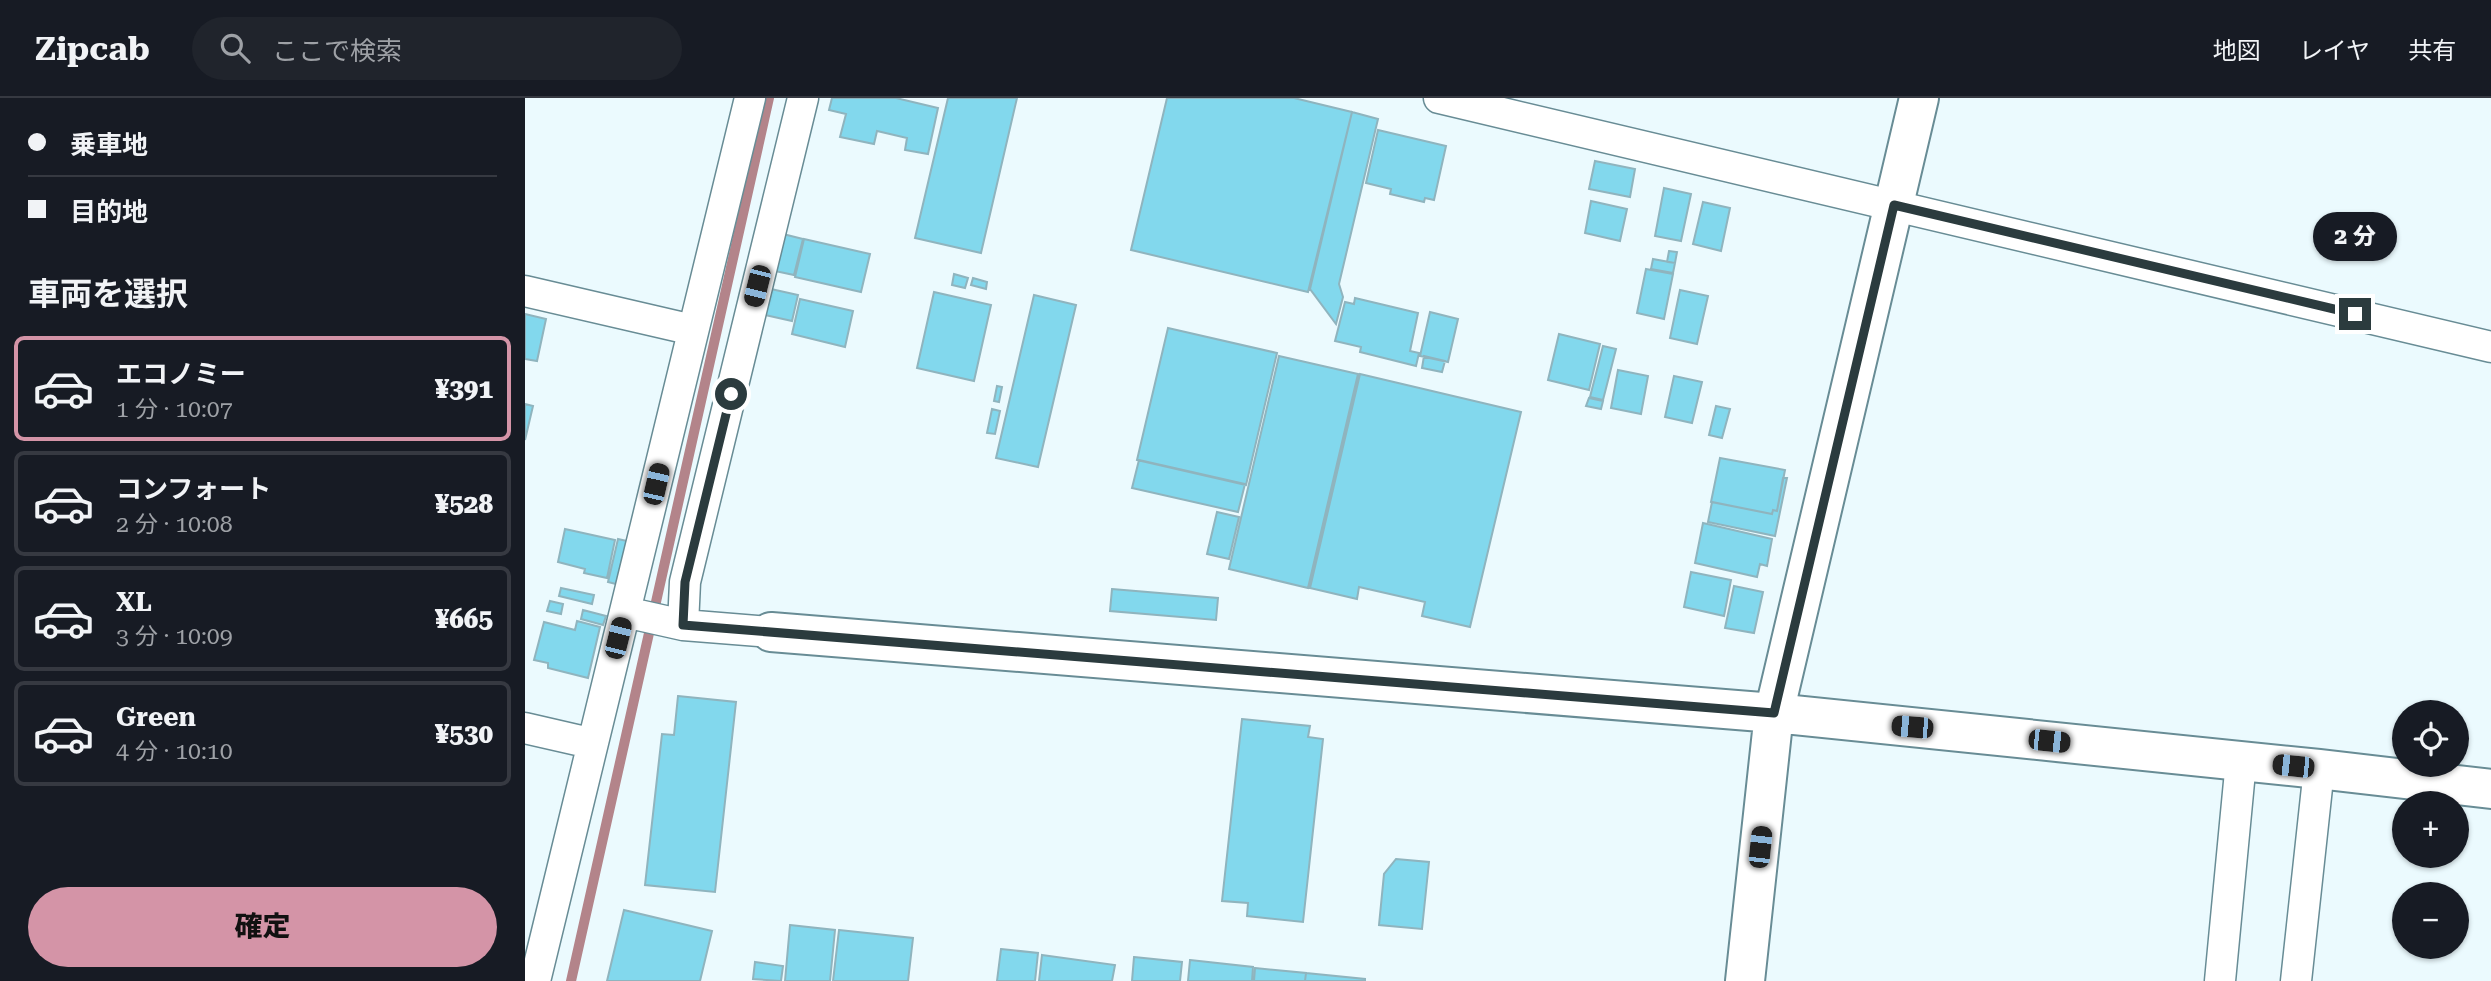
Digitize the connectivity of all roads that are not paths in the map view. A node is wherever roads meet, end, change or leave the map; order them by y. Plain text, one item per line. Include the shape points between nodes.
1 (750, 98) edge
2 (803, 98) edge
3 (1439, 98) edge
4 (1919, 98) edge
5 (1894, 205) junction
6 (525, 290) edge
7 (692, 330) junction
8 (2491, 347) edge
9 (625, 612) junction
10 (683, 625) junction
11 (771, 632) joint
12 (1774, 713) junction
13 (525, 728) edge
14 (590, 743) junction
15 (2241, 761) junction
16 (2319, 769) junction
17 (2491, 789) edge
18 (535, 981) edge
19 (1745, 981) edge
20 (2220, 981) edge
21 (2296, 981) edge

1 - 7 street
2 - 10 street via 685,582
3 - 5 street
4 - 5 street
5 - 8 street
5 - 12 street
6 - 7 street
7 - 9 street
9 - 10 street
9 - 14 street
10 - 11 street
11 - 12 street
12 - 15 street
12 - 19 street
13 - 14 street
14 - 18 street
15 - 16 street
15 - 20 street
16 - 17 street
16 - 21 street

